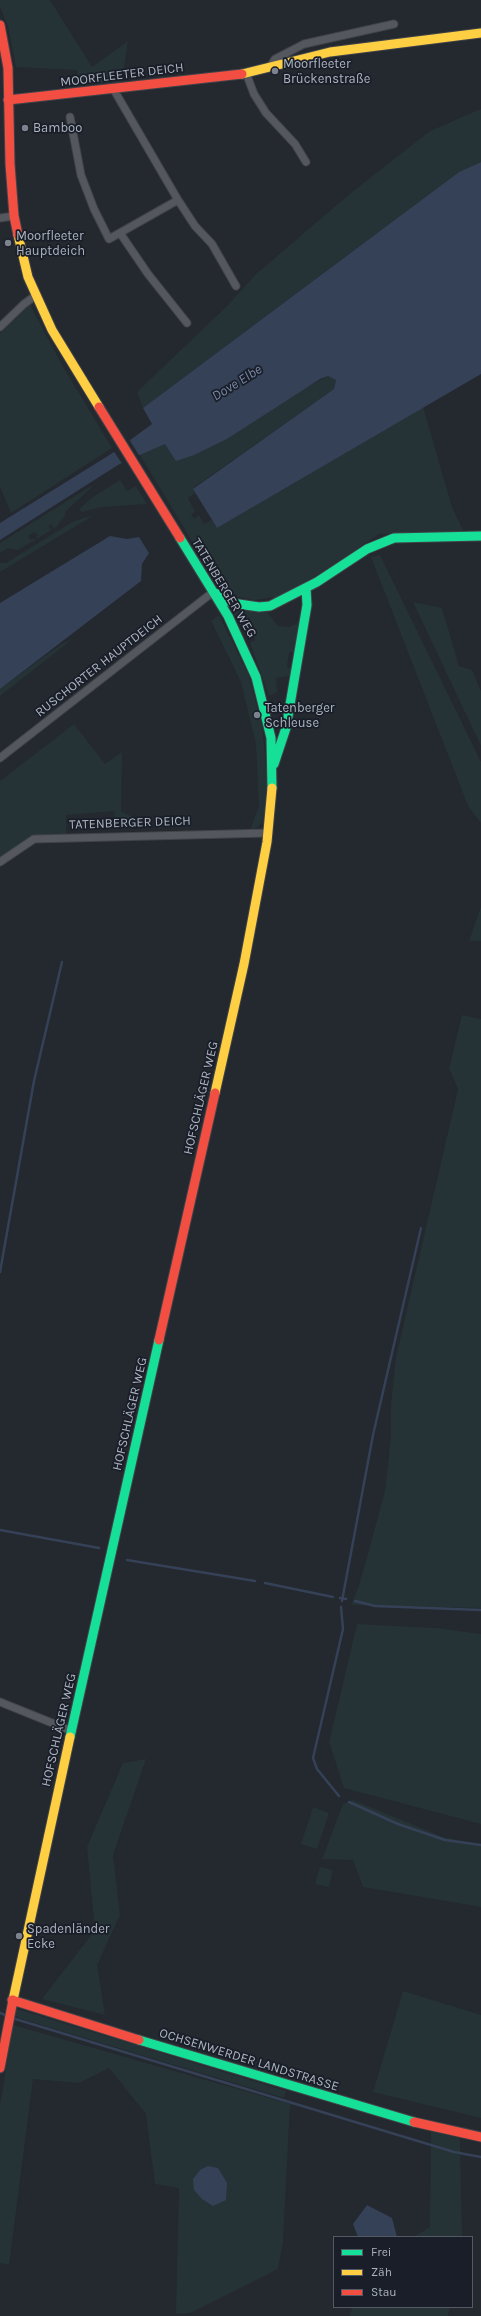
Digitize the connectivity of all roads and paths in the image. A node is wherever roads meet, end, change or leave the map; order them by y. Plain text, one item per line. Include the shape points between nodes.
1 (394, 24) dead end
2 (0, 25) edge
3 (481, 33) edge
4 (270, 67) junction
5 (246, 73) junction
6 (114, 90) junction
7 (4, 99) edge
8 (70, 117) dead end
9 (306, 162) dead end
10 (178, 200) junction
11 (14, 216) junction
12 (0, 218) edge
13 (120, 233) junction
14 (236, 286) dead end
15 (35, 296) junction
16 (187, 323) dead end
17 (0, 327) edge
18 (481, 536) edge
19 (306, 588) junction
20 (213, 592) junction
21 (0, 758) edge
22 (272, 768) junction
23 (268, 832) junction
24 (0, 862) edge
25 (0, 1702) edge
26 (72, 1732) junction
27 (12, 2000) junction
28 (0, 2068) edge
29 (481, 2137) edge

1 - 4 street, MOORFLEETER DEICH via 304,44 275,59
2 - 7 street via 8,68
3 - 4 street, MOORFLEETER DEICH via 330,52
4 - 5 street, MOORFLEETER DEICH
5 - 6 street, MOORFLEETER DEICH
5 - 9 street via 254,94 266,113 295,144
6 - 7 street, MOORFLEETER DEICH
6 - 10 street
7 - 11 street
8 - 13 street via 81,175 94,209 109,238
10 - 13 street
10 - 14 street via 195,226 212,244
11 - 12 street
11 - 15 street via 22,258
13 - 16 street via 148,274
15 - 17 street
15 - 20 street, TATENBERGER WEG via 52,330
18 - 19 street via 394,538 367,549
19 - 20 street via 270,606 259,607 232,603
19 - 22 street via 307,605 286,728
20 - 21 street, RUSCHORTER HAUPTDEICH
20 - 22 street, TATENBERGER WEG via 240,638 256,677 271,738
22 - 23 street, TATENBERGER WEG
23 - 24 street, TATENBERGER DEICH via 34,840
23 - 26 street, HOFSCHLÄGER WEG via 244,964
25 - 26 street
26 - 27 street, HOFSCHLÄGER WEG
27 - 28 street, HOFSCHLÄGER WEG
27 - 29 street, OCHSENWERDER LANDSTRASSE via 389,2116

